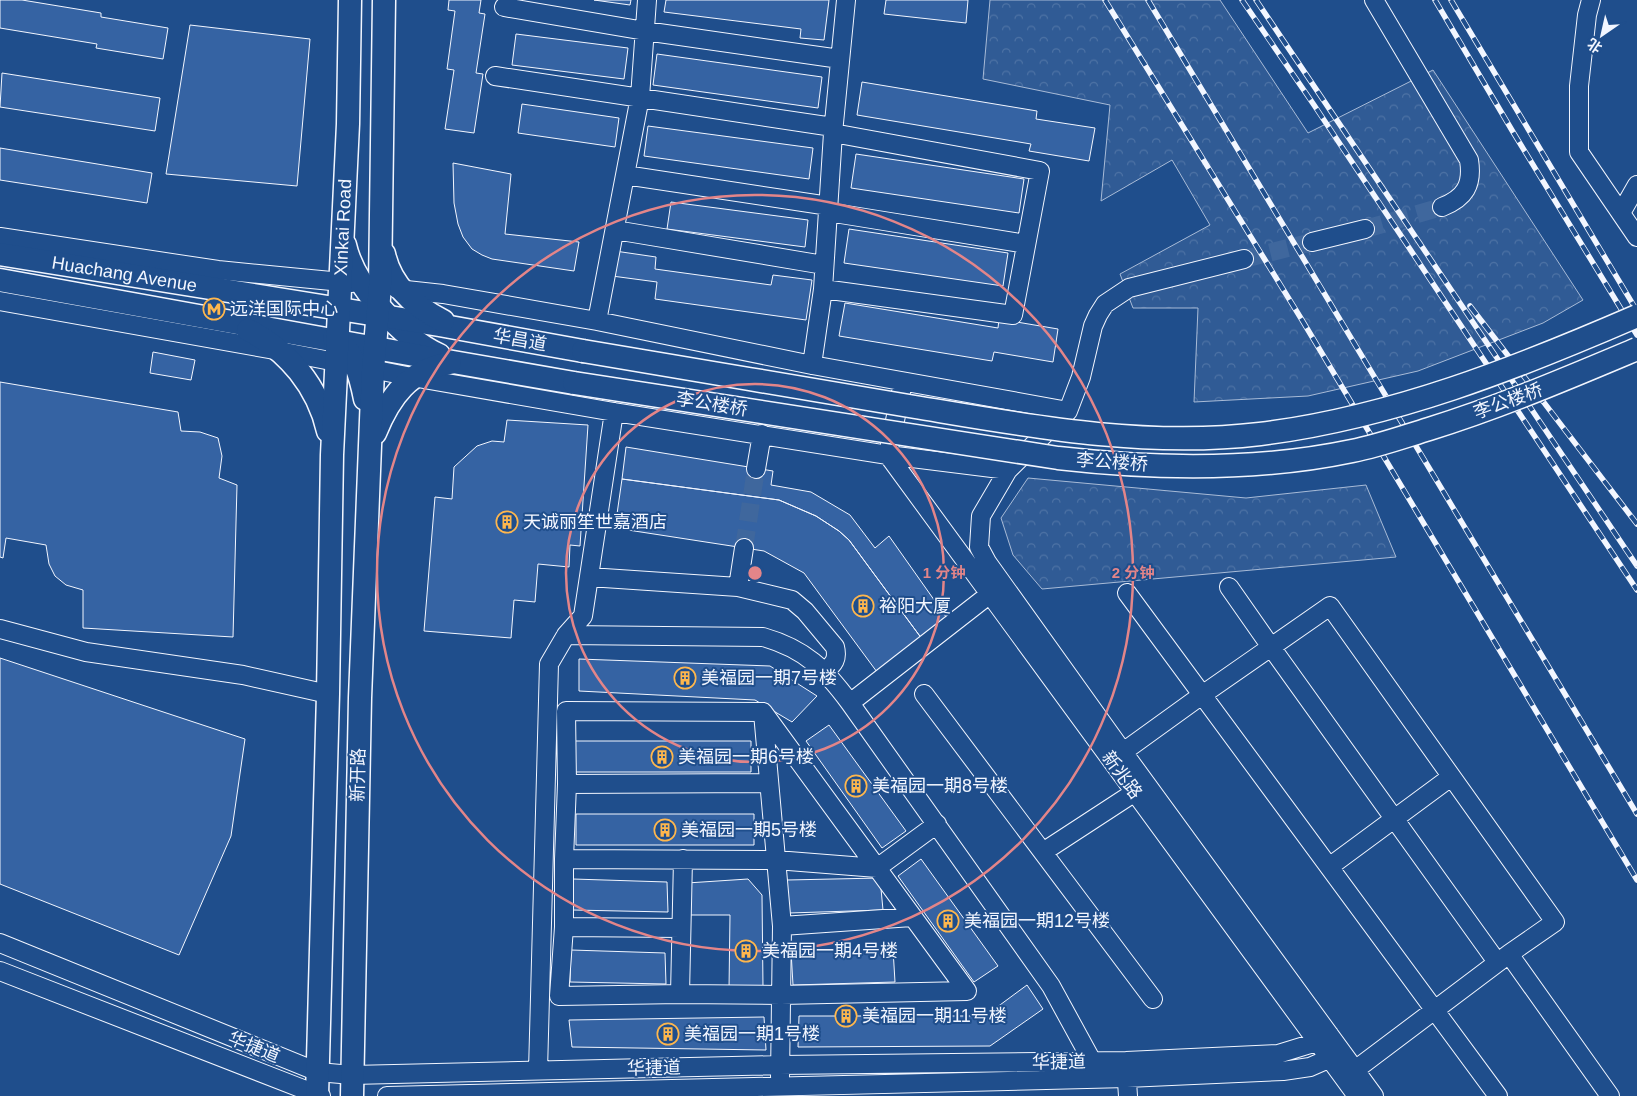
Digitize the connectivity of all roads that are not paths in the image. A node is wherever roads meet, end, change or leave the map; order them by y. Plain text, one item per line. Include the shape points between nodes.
1 (350, 0) edge
2 (384, 0) edge
3 (647, 0) edge
4 (846, 0) edge
5 (1374, 0) edge
6 (1591, 0) edge
7 (504, 7) dead end
8 (645, 31) junction
9 (840, 59) junction
10 (495, 76) dead end
11 (640, 97) junction
12 (833, 130) junction
13 (625, 176) junction
14 (1637, 185) edge
15 (1442, 207) tunnel mouth
16 (828, 209) junction
17 (1621, 213) junction
18 (342, 229) junction
19 (1365, 229) tunnel mouth
20 (615, 230) junction
21 (0, 237) edge
22 (1637, 237) edge
23 (1312, 242) tunnel mouth
24 (1026, 244) junction
25 (0, 254) edge
26 (1244, 259) tunnel mouth
27 (824, 265) junction
28 (0, 280) edge
29 (341, 282) junction
30 (823, 289) junction
31 (238, 293) junction
32 (382, 299) junction
33 (0, 301) edge
34 (339, 309) junction
35 (1637, 316) edge
36 (597, 321) junction
37 (234, 323) junction
38 (458, 328) junction
39 (410, 336) junction
40 (1637, 348) edge
41 (280, 351) junction
42 (583, 351) joint
43 (363, 360) junction
44 (453, 362) junction
45 (812, 365) junction
46 (412, 377) junction
47 (903, 381) junction
48 (574, 382) joint
49 (1068, 411) junction
50 (614, 412) junction
51 (762, 434) junction
52 (370, 453) junction
53 (332, 455) junction
54 (888, 455) junction
55 (756, 468) tunnel mouth
56 (1008, 470) junction
57 (744, 548) tunnel mouth
58 (589, 577) junction
59 (738, 587) junction
60 (1229, 587) dead end
61 (1127, 593) dead end
62 (990, 594) junction
63 (0, 629) edge
64 (566, 635) junction
65 (1270, 647) junction
66 (825, 671) junction
67 (328, 694) junction
68 (924, 694) dead end
69 (1202, 694) junction
70 (850, 703) junction
71 (762, 712) junction
72 (1123, 752) junction
73 (1451, 777) junction
74 (769, 783) junction
75 (567, 784) junction
76 (1135, 792) junction
77 (1394, 819) junction
78 (937, 824) junction
79 (1043, 852) junction
80 (564, 859) junction
81 (683, 859) junction
82 (776, 860) junction
83 (1329, 867) junction
84 (877, 868) junction
85 (912, 917) junction
86 (782, 926) junction
87 (564, 927) junction
88 (681, 928) junction
89 (0, 943) edge
90 (1503, 958) junction
91 (0, 971) edge
92 (680, 994) junction
93 (781, 995) junction
94 (1153, 999) dead end
95 (1434, 1009) junction
96 (1323, 1038) junction
97 (1336, 1056) junction
98 (1092, 1061) junction
99 (780, 1065) junction
100 (1126, 1070) junction
101 (1355, 1070) junction
102 (538, 1071) junction
103 (318, 1072) junction
104 (352, 1086) edge
105 (948, 1089) edge
106 (792, 1090) edge
107 (536, 1095) edge
108 (318, 1096) edge
109 (387, 1096) edge
110 (1128, 1096) edge
111 (1356, 1096) edge
112 (1374, 1096) edge
113 (1498, 1096) edge
114 (1610, 1096) edge

1 - 18 main road, Xinkai Road
2 - 32 main road, Xinkai Road
3 - 8 street
4 - 9 street
5 - 15 street via 1469,160 1470,184 1453,203
6 - 17 street via 1580,86 1579,152
7 - 8 street
8 - 9 street
8 - 11 street
9 - 12 street
10 - 11 street
11 - 12 street
11 - 13 street
12 - 16 street
12 - 24 street via 1040,171
13 - 16 street
13 - 20 street
14 - 17 street
16 - 24 street
16 - 27 street
17 - 22 street
18 - 29 main road, Xinkai Road
18 - 32 main road via 348,255
19 - 23 street
20 - 27 street
20 - 36 street
21 - 29 street via 218,270
24 - 30 street via 1013,314
25 - 31 main road, Huachang Avenue
26 - 49 street via 1129,288 1105,304 1093,326 1081,377
27 - 30 street
28 - 37 main road, Huachang Avenue
29 - 32 street
29 - 34 main road, Xinkai Road
30 - 45 street
31 - 34 main road, Huachang Avenue
31 - 43 main road via 290,316
32 - 34 main road, Huachang Avenue
32 - 36 street via 443,294
32 - 38 main road, Huachang Avenue
32 - 39 main road
32 - 43 main road, Xinkai Road
33 - 41 street
34 - 43 main road, Xinkai Road
35 - 42 main road, 李公楼桥, bridge via 1558,350 1387,409 1260,434 1192,438 1144,438 1039,427
36 - 45 street
37 - 41 main road
37 - 43 main road, Huachang Avenue
38 - 39 main road via 430,330
38 - 42 main road, 华昌道
39 - 43 main road
39 - 44 main road
40 - 48 main road, 李公楼桥, bridge via 1505,404 1392,441 1316,457 1241,465 1126,464 1058,458
41 - 43 street
41 - 53 main road via 304,377 318,399
43 - 44 main road, Huachang Avenue
43 - 46 street
43 - 52 main road, Xinkai Road
43 - 53 main road via 345,402
44 - 46 main road via 433,366
44 - 48 main road, 华昌道
45 - 47 street
46 - 50 street
46 - 52 main road via 399,389 384,412
47 - 49 street
47 - 54 street
49 - 56 street, 新兆路
50 - 51 street
50 - 58 street
51 - 54 street
51 - 55 street
52 - 104 main road, 新开路 via 360,698
53 - 67 main road, 新开路
54 - 56 street
54 - 62 street, 新兆路
56 - 72 street, 新兆路 via 981,516 979,547
57 - 59 street
58 - 59 street
58 - 64 street via 583,616
59 - 66 street via 792,600 805,611 835,647 836,660
60 - 65 street
61 - 69 street
62 - 70 street
62 - 76 street, 新兆路
63 - 67 street via 86,652 243,675
64 - 66 street via 763,638 784,643
64 - 102 street via 549,664
65 - 69 street
65 - 73 street via 1330,606
65 - 77 street
66 - 70 street
67 - 103 main road, 新开路
68 - 79 street
69 - 72 street
69 - 83 street
70 - 78 street
71 - 74 street
71 - 75 street via 566,711
71 - 84 street
72 - 96 street, 新兆路
73 - 77 street
73 - 90 street via 1555,922
74 - 75 street
74 - 82 street
75 - 80 street
76 - 79 street
76 - 96 street, 新兆路
77 - 83 street
77 - 90 street
78 - 84 street
78 - 98 street via 1051,986
79 - 94 street
80 - 81 street
80 - 87 street
81 - 82 street
81 - 88 street
82 - 84 street
82 - 86 street
83 - 95 street
84 - 85 street
85 - 86 street
85 - 93 street via 967,991
86 - 93 street
87 - 88 street
87 - 92 street via 559,996
88 - 92 street
89 - 103 street, 华捷道
90 - 95 street
90 - 114 street
91 - 108 street, 华捷道
92 - 93 street
93 - 99 street
95 - 101 street
95 - 113 street
96 - 97 street, 新兆路
96 - 100 street, 华捷道 via 1278,1054
97 - 100 street, 华捷道 via 1310,1067 1283,1071
97 - 101 street, 新兆路
97 - 111 street, 新兆路
98 - 99 street, 华捷道
98 - 100 street, 华捷道
99 - 102 street, 华捷道
99 - 106 street
100 - 105 street, 华捷道
100 - 110 street
101 - 112 street, 新兆路
102 - 104 street, 华捷道
103 - 104 street, 华捷道
103 - 108 main road, 新开路
105 - 106 street, 华捷道
106 - 107 street, 华捷道
107 - 109 street, 华捷道

